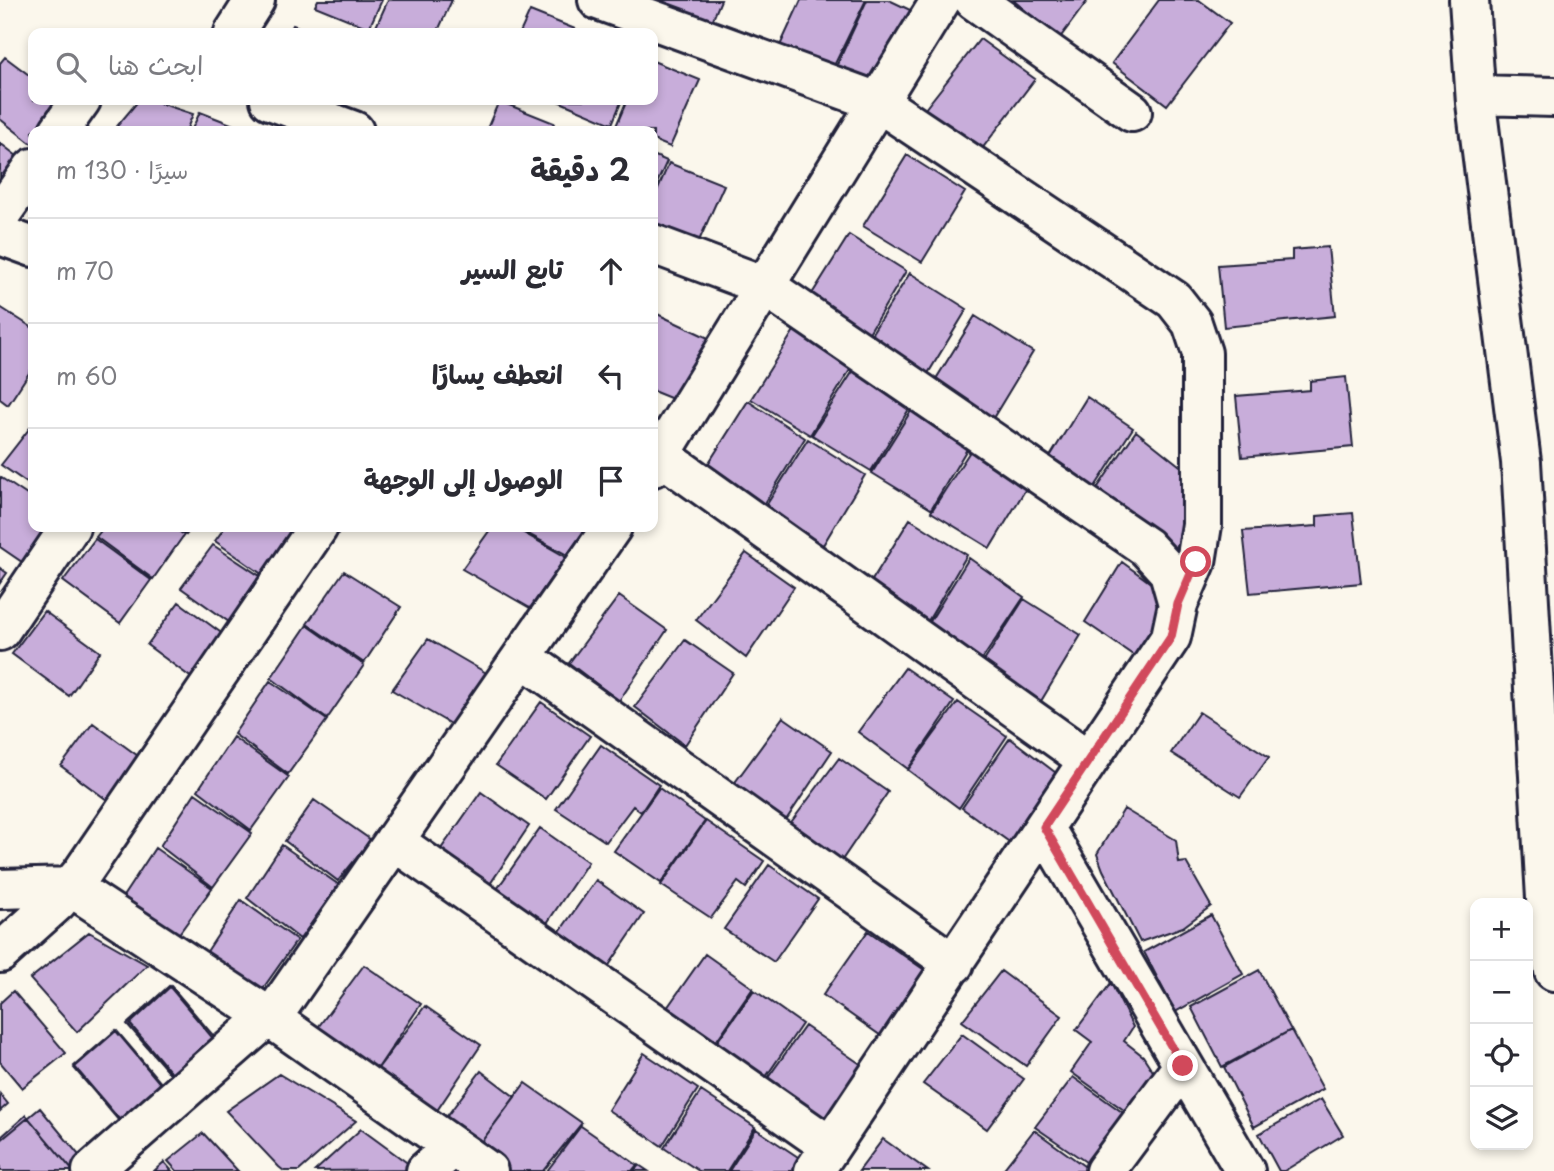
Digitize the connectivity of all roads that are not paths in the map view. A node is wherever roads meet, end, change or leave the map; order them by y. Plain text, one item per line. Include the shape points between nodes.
1 (255, 0) edge
2 (598, 0) edge
3 (941, 0) edge
4 (974, 0) edge
5 (1469, 0) edge
6 (236, 28) edge
7 (1476, 94) junction
8 (1554, 96) edge
9 (878, 102) junction
10 (77, 105) edge
11 (284, 105) edge
12 (1132, 112) dead end
13 (63, 126) edge
14 (340, 126) edge
15 (28, 175) edge
16 (0, 215) edge
17 (0, 235) edge
18 (28, 245) edge
19 (658, 246) edge
20 (765, 286) junction
21 (658, 458) edge
22 (1538, 460) edge
23 (658, 462) edge
24 (67, 532) edge
25 (315, 532) edge
26 (609, 532) edge
27 (1178, 604) junction
28 (0, 631) edge
29 (522, 657) junction
30 (1088, 760) junction
31 (1546, 765) edge
32 (1044, 827) junction
33 (394, 841) junction
34 (71, 887) junction
35 (0, 889) edge
36 (0, 953) edge
37 (954, 964) junction
38 (1554, 971) edge
39 (270, 1017) junction
40 (1183, 1066) junction
41 (440, 1159) edge
42 (822, 1159) edge
43 (92, 1171) edge
44 (488, 1171) edge
45 (1105, 1171) edge
46 (1245, 1171) edge

1 - 6 street
2 - 9 street
3 - 9 street
4 - 12 street
5 - 7 street
7 - 8 street
7 - 22 street
9 - 20 street
9 - 27 street via 1174,300 1192,323 1202,353 1202,525 1196,562
10 - 13 street
11 - 14 street
15 - 16 street
17 - 18 street
19 - 20 street
20 - 21 street
20 - 27 street via 1146,547 1169,572
22 - 31 street
23 - 30 street
24 - 28 street
25 - 34 street
26 - 29 street
27 - 30 street via 1171,637
29 - 33 street
29 - 37 street
30 - 32 street
31 - 38 street via 1548,933
32 - 37 street
32 - 40 street
33 - 39 street
33 - 42 street
34 - 35 street
34 - 36 street
34 - 39 street
37 - 42 street
39 - 41 street
39 - 43 street
40 - 45 street
40 - 46 street
41 - 44 street

